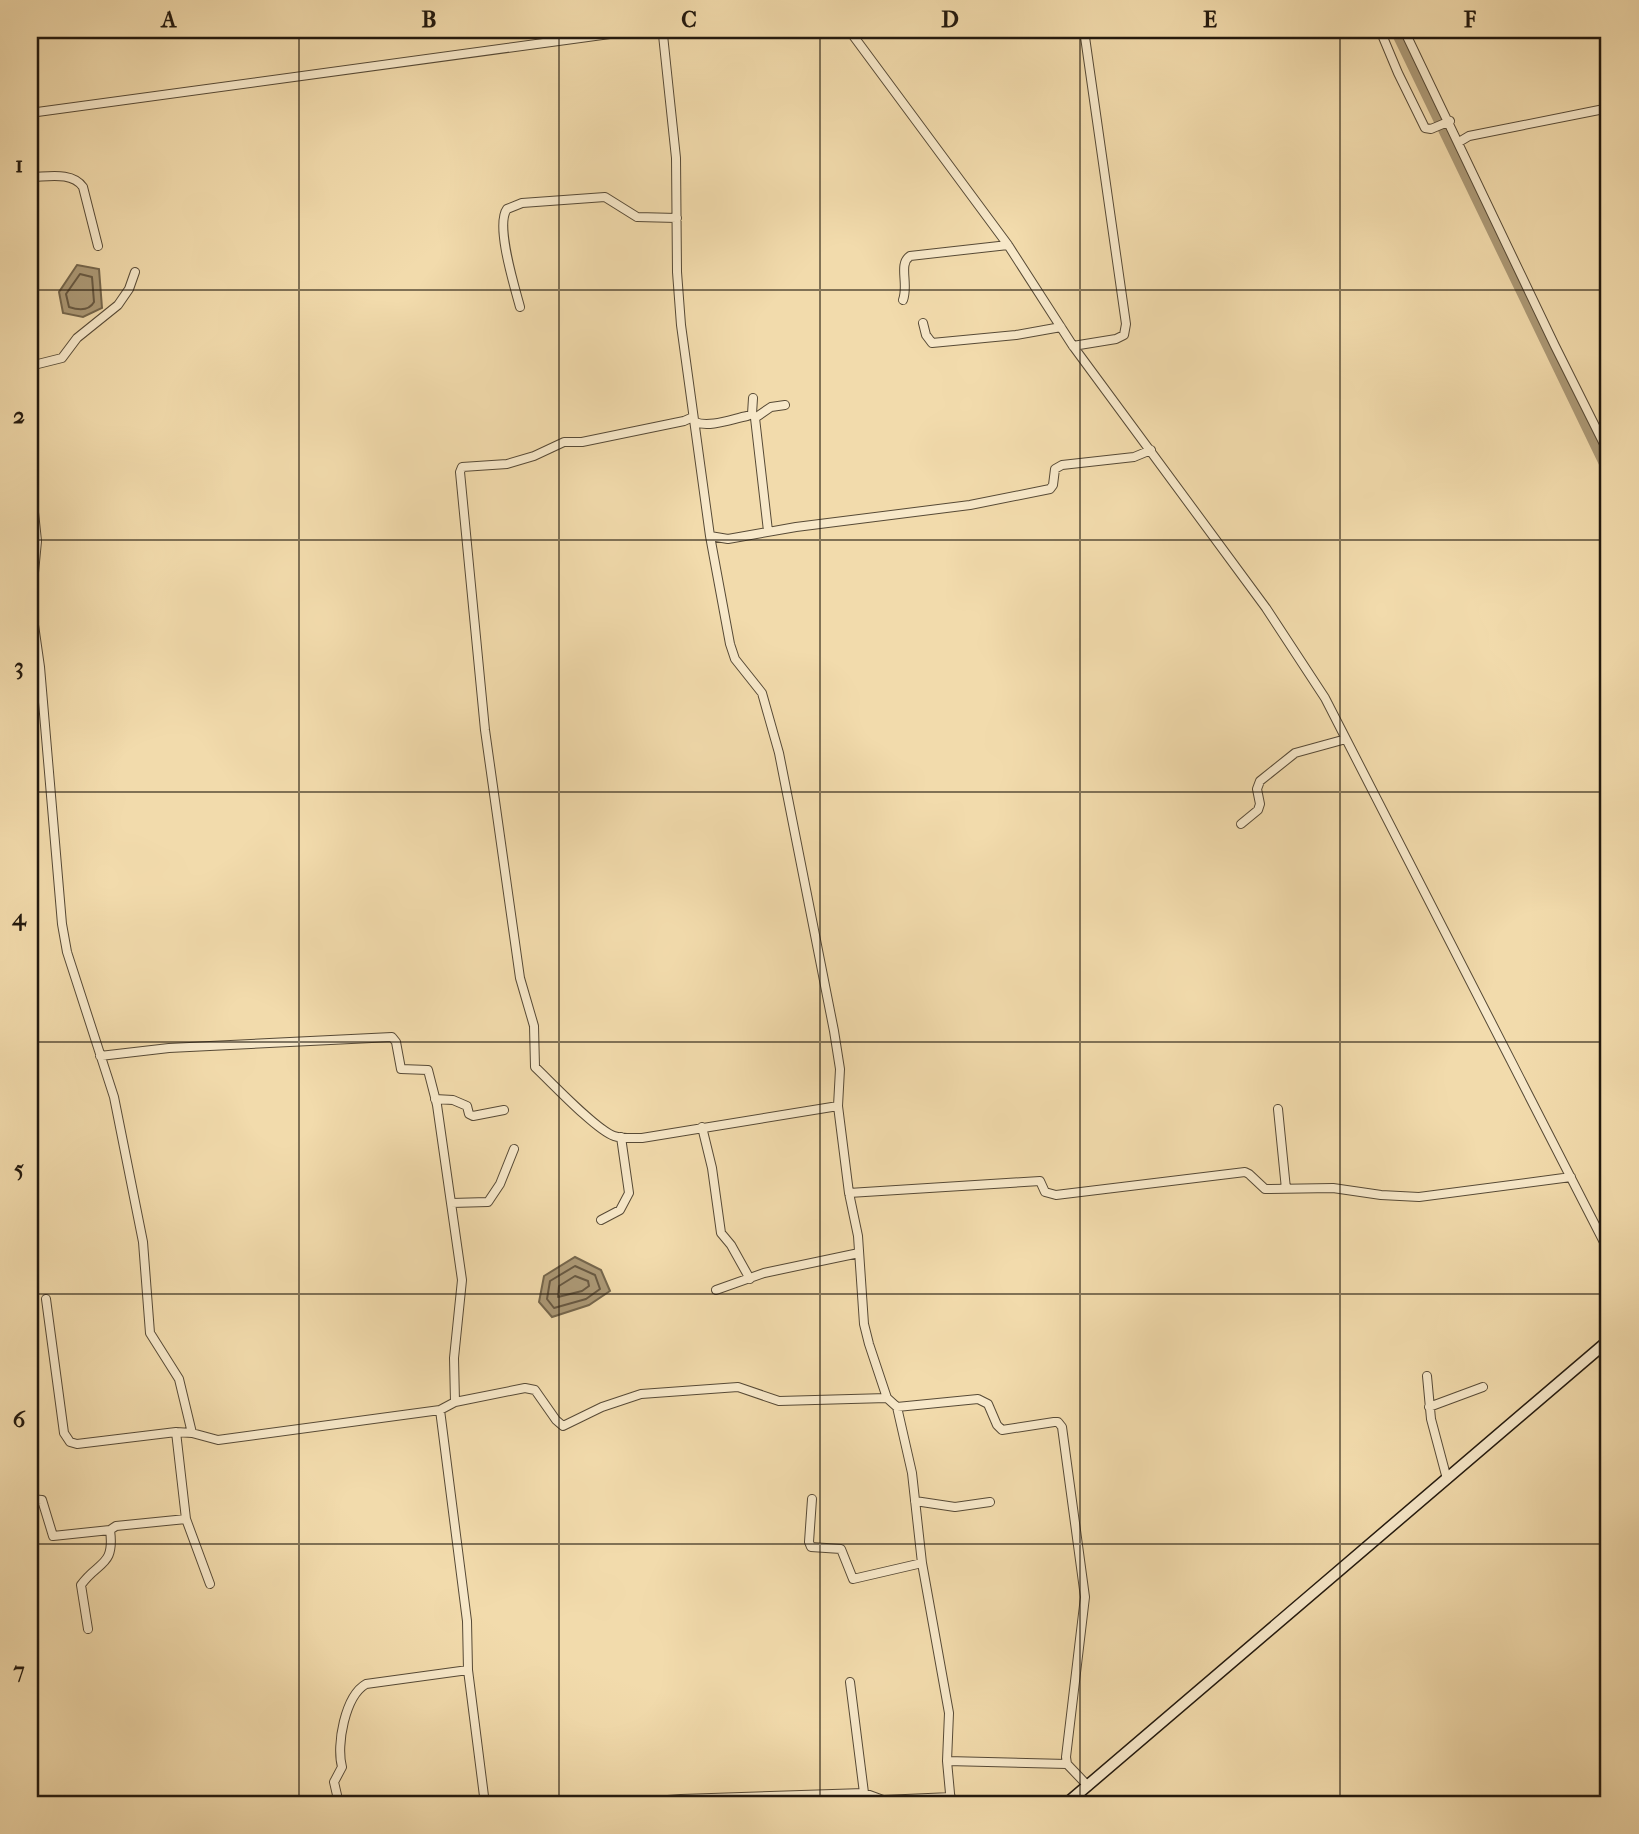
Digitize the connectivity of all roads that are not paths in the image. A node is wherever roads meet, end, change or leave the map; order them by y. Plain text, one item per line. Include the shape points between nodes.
1 (639, 30) edge
2 (660, 30) edge
3 (849, 30) edge
4 (1084, 30) edge
5 (1380, 30) edge
6 (1404, 30) edge
7 (1609, 108) edge
8 (30, 113) edge
9 (1446, 123) junction
10 (1459, 142) junction
11 (30, 177) edge
12 (677, 218) junction
13 (1008, 245) junction
14 (98, 246) dead end
15 (135, 272) dead end
16 (903, 300) dead end
17 (520, 307) dead end
18 (923, 323) dead end
19 (1061, 327) junction
20 (1073, 346) junction
21 (30, 366) edge
22 (754, 398) dead end
23 (785, 405) dead end
24 (694, 420) junction
25 (1152, 450) junction
26 (1609, 454) edge
27 (30, 474) edge
28 (768, 531) junction
29 (710, 536) junction
30 (1346, 739) junction
31 (1241, 824) dead end
32 (100, 1056) junction
33 (435, 1099) junction
34 (838, 1106) junction
35 (504, 1110) dead end
36 (1278, 1110) dead end
37 (702, 1127) junction
38 (621, 1137) junction
39 (514, 1149) dead end
40 (1571, 1177) junction
41 (1286, 1189) junction
42 (849, 1193) junction
43 (451, 1203) junction
44 (601, 1220) dead end
45 (1609, 1252) edge
46 (859, 1253) junction
47 (750, 1279) junction
48 (716, 1290) dead end
49 (46, 1300) dead end
50 (1609, 1340) edge
51 (1427, 1376) dead end
52 (1483, 1387) dead end
53 (887, 1398) junction
54 (455, 1402) junction
55 (898, 1407) junction
56 (1429, 1407) junction
57 (440, 1410) junction
58 (176, 1432) junction
59 (192, 1433) junction
60 (1447, 1479) junction
61 (30, 1499) edge
62 (812, 1499) dead end
63 (915, 1501) junction
64 (990, 1502) dead end
65 (186, 1519) junction
66 (110, 1530) junction
67 (922, 1563) junction
68 (210, 1584) dead end
69 (88, 1629) dead end
70 (468, 1670) junction
71 (850, 1682) dead end
72 (947, 1761) junction
73 (1067, 1764) junction
74 (1088, 1786) junction
75 (864, 1793) junction
76 (337, 1795) dead end
77 (951, 1800) edge
78 (485, 1804) edge
79 (614, 1804) edge
80 (1066, 1804) edge

1 - 8 street
2 - 12 street via 676,158
3 - 13 street
4 - 20 street via 1126,324 1124,335 1116,339
5 - 9 street via 1424,126 1431,130
6 - 9 street
7 - 10 street via 1469,136
9 - 10 street
10 - 26 street
11 - 14 street via 78,180
12 - 17 street via 636,216 605,197 522,203 508,209 504,233
12 - 24 street via 681,325
13 - 16 street via 905,258
13 - 19 street
15 - 21 street via 118,305 77,338 62,358
18 - 19 street via 932,343
19 - 20 street
20 - 25 street
22 - 24 street via 747,416 699,425
23 - 28 street via 771,407 755,418
24 - 29 street
24 - 38 street via 582,443 564,442 507,464 463,467 460,472 485,730 520,978 534,1026 535,1066 600,1128
25 - 28 street via 1134,457 1059,466 1048,490 970,505
25 - 30 street via 1266,608
27 - 32 street via 37,541 31,604 62,924
28 - 29 street via 728,539
29 - 34 street via 730,643 736,659 762,693 785,774 834,1031 840,1069
30 - 31 street via 1295,752 1260,781 1258,810
30 - 40 street
32 - 33 street via 169,1048 392,1037 401,1069 428,1070
32 - 59 street via 114,1097 143,1242 150,1333 179,1379
33 - 35 street via 453,1100 467,1106 473,1115
33 - 43 street
34 - 37 street
34 - 42 street
36 - 41 street
37 - 38 street via 642,1138
37 - 47 street via 719,1229
38 - 44 street via 629,1193 620,1210
39 - 43 street via 488,1202
40 - 41 street via 1419,1196
40 - 45 street
41 - 42 street via 1265,1189 1245,1172 1056,1195 1045,1192 1040,1181
42 - 46 street
43 - 54 street via 462,1280 454,1358
46 - 47 street
46 - 53 street via 864,1324
47 - 48 street
49 - 58 street via 64,1433 70,1442
50 - 60 street
51 - 56 street
52 - 56 street
53 - 54 street via 779,1401 738,1387 641,1394 563,1426 531,1388
53 - 55 street
54 - 57 street
55 - 63 street
55 - 73 street via 978,1399 988,1404 1002,1430 1054,1422 1062,1427 1085,1597
56 - 60 street
57 - 59 street via 218,1440
57 - 70 street via 467,1621
58 - 59 street
58 - 65 street
60 - 74 street
61 - 66 street via 42,1500 53,1536
62 - 67 street via 811,1547 845,1552 852,1579
63 - 64 street via 954,1507
63 - 67 street
65 - 66 street
65 - 68 street
66 - 69 street via 111,1551 81,1585
67 - 72 street via 949,1713
70 - 76 street via 366,1684 354,1692 344,1725 342,1767 334,1782
70 - 78 street
71 - 75 street
72 - 73 street
72 - 77 street
73 - 74 street
74 - 80 street
75 - 77 street via 883,1800
75 - 79 street

